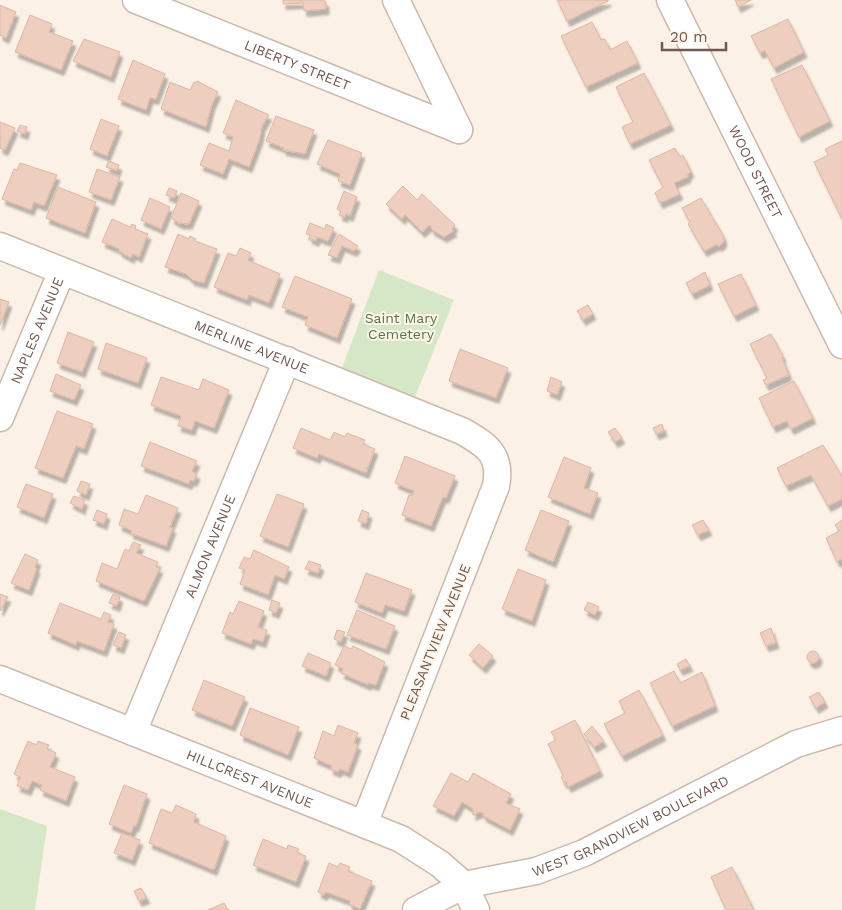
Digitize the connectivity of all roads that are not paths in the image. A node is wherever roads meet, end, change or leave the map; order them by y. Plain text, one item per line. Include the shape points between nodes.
1 (136, 0) edge
2 (396, 0) edge
3 (670, 0) edge
4 (0, 246) edge
5 (62, 271) junction
6 (842, 345) edge
7 (287, 360) junction
8 (0, 418) edge
9 (496, 459) joint
10 (0, 679) edge
11 (842, 730) edge
12 (133, 732) junction
13 (364, 824) junction
14 (464, 885) junction
15 (416, 910) edge
16 (476, 910) edge

1 - 2 street, LIBERTY STREET via 459,130
3 - 6 street, WOOD STREET
4 - 5 street, MERLINE AVENUE
5 - 7 street, MERLINE AVENUE
5 - 8 street, NAPLES AVENUE
7 - 9 street, MERLINE AVENUE via 462,431 484,444
7 - 12 street, ALMON AVENUE
9 - 13 street, PLEASANTVIEW AVENUE via 499,474 496,486
10 - 12 street, HILLCREST AVENUE
11 - 14 street, WEST GRANDVIEW BOULEVARD via 796,744 584,852 536,871
12 - 13 street, HILLCREST AVENUE
13 - 14 street, HILLCREST AVENUE via 402,839
14 - 15 street, WEST GRANDVIEW BOULEVARD
14 - 16 street, HILLCREST AVENUE

